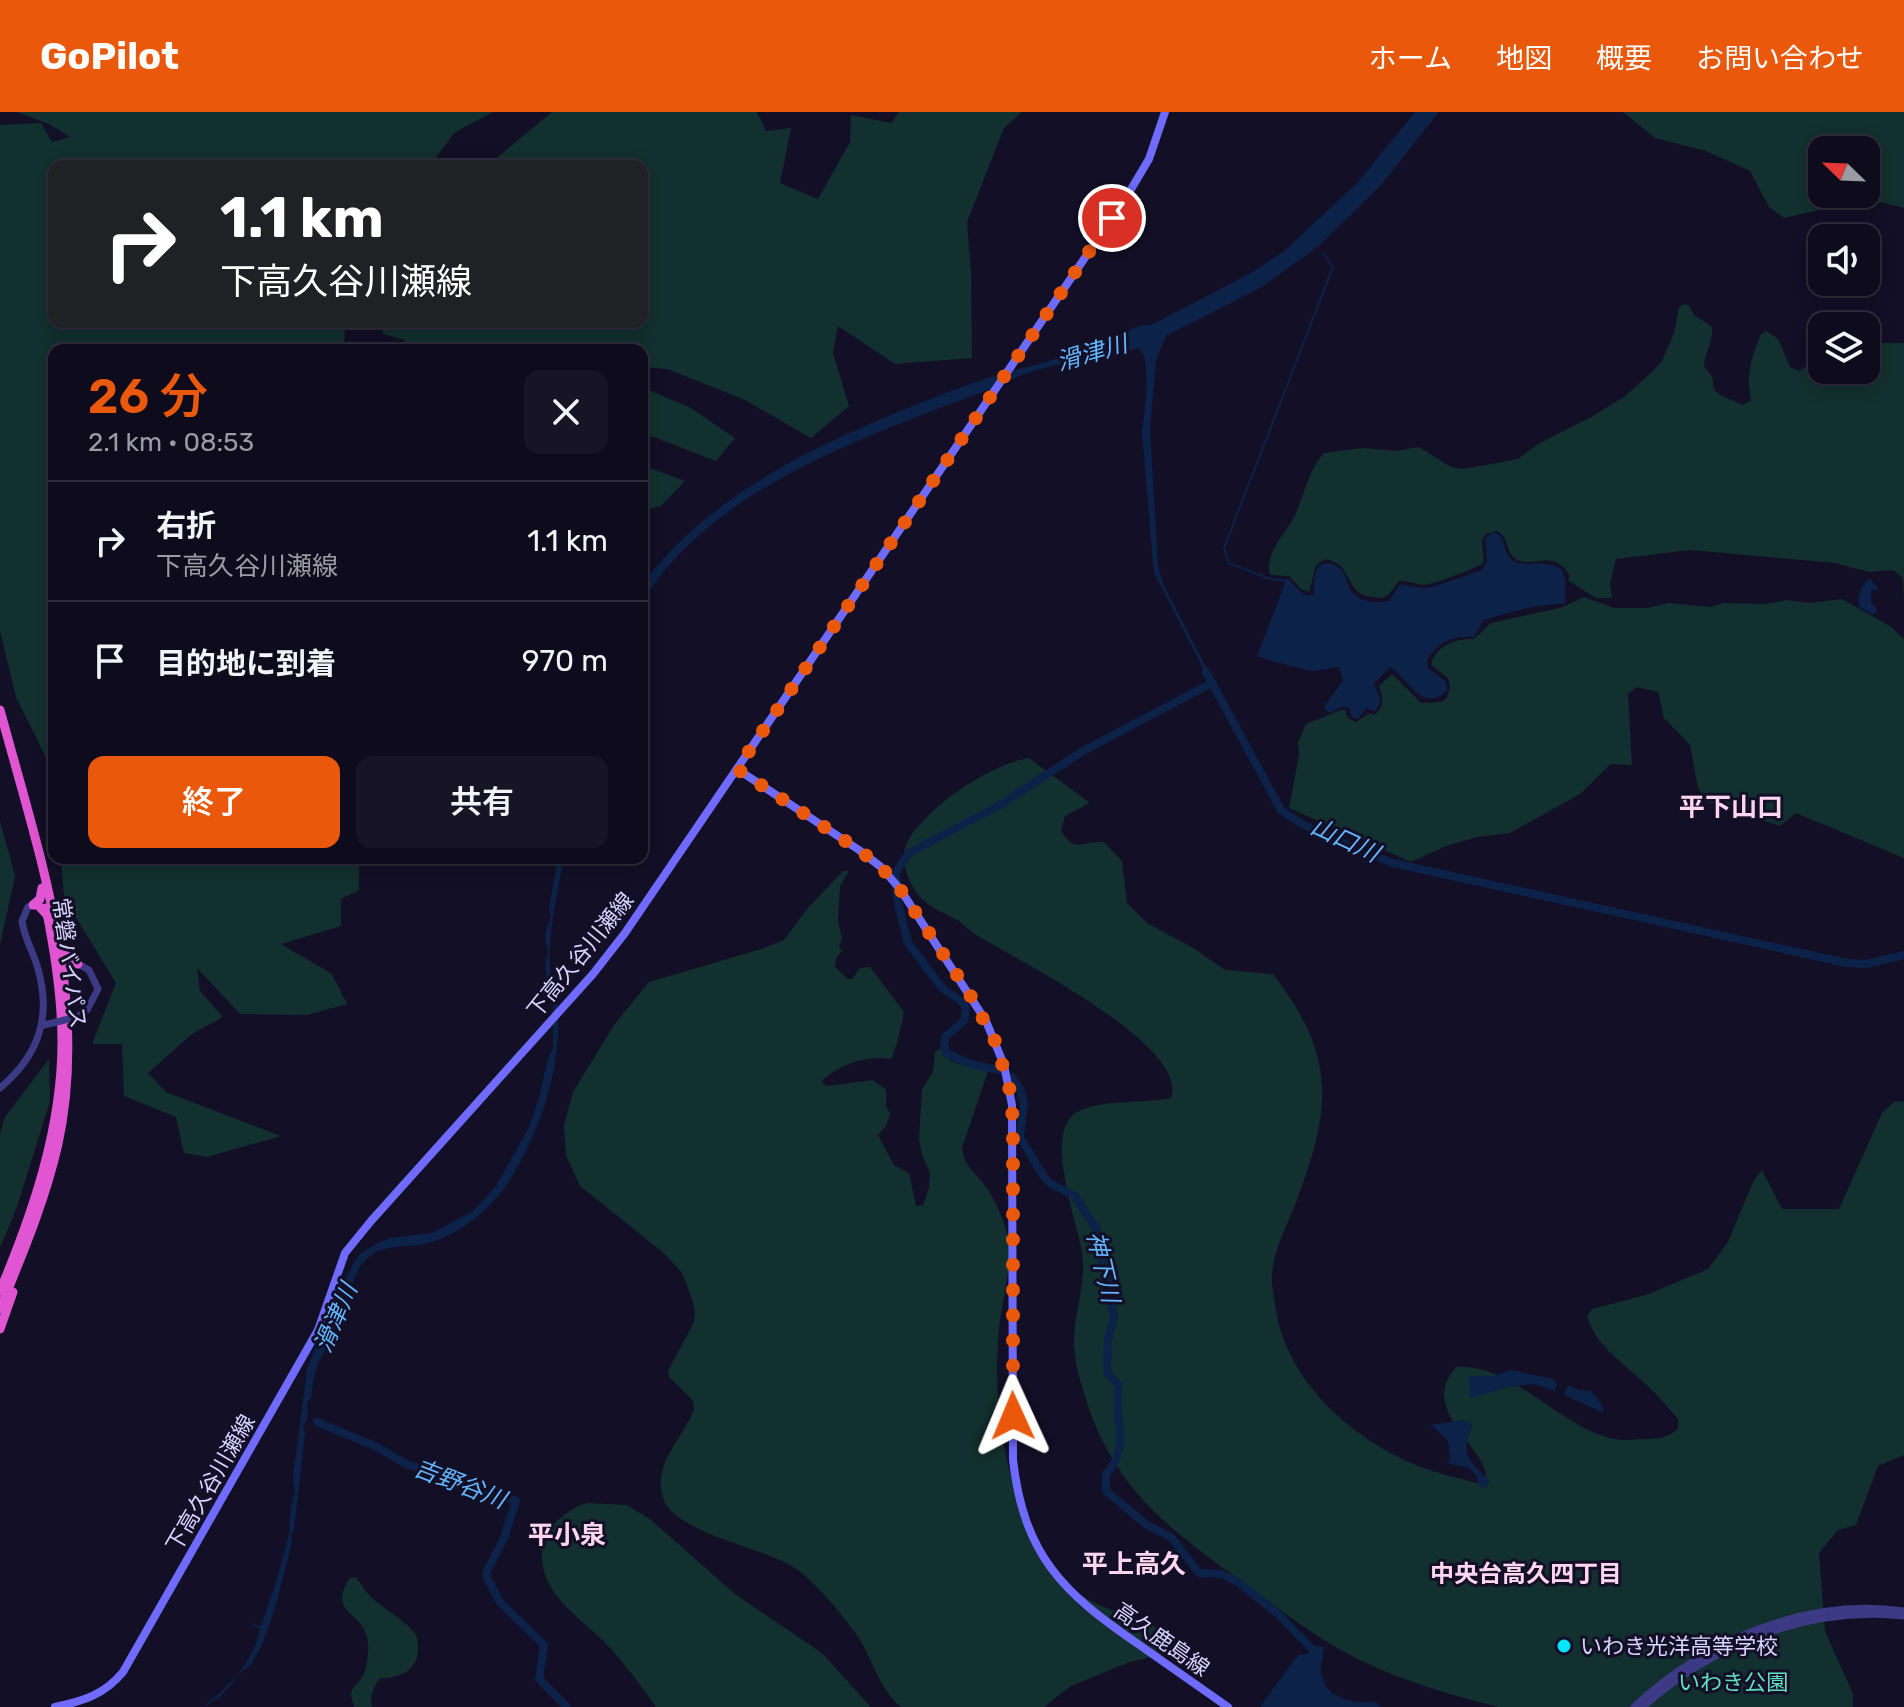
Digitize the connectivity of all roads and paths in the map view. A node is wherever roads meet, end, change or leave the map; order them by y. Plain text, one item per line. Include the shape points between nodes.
1 (1165, 112) edge
2 (0, 710) edge
3 (3, 733) edge
4 (737, 769) junction
5 (42, 888) junction
6 (33, 905) junction
7 (48, 916) junction
8 (60, 947) junction
9 (78, 964) junction
10 (64, 974) junction
11 (43, 1027) junction
12 (0, 1088) edge
13 (29, 1239) junction
14 (2, 1286) edge
15 (0, 1309) edge
16 (0, 1329) edge
17 (1904, 1614) edge
18 (82, 1704) edge
19 (55, 1707) edge
20 (1228, 1707) edge
21 (1634, 1707) edge
22 (1643, 1707) edge

1 - 4 main road, 下高久谷川瀬線 via 1142,172
2 - 3 highway, 常磐バイパス
3 - 5 highway, 常磐バイパス
3 - 8 highway, 常磐バイパス
4 - 18 main road, 下高久谷川瀬線 via 625,933 569,1002 349,1247 318,1330 128,1663 108,1688
4 - 20 main road, 高久鹿島線 via 859,850 891,878 986,1021 1004,1065 1013,1121 1013,1460 1023,1516 1041,1554 1075,1597
5 - 6 highway
5 - 7 highway, 常磐バイパス
6 - 7 highway
6 - 11 street via 22,921 42,984
7 - 14 highway, 常磐バイパス via 61,1015 59,1092 42,1174
8 - 9 highway
8 - 10 highway, 常磐バイパス
9 - 10 highway
9 - 11 street, bridge via 89,970 98,989 87,1010
10 - 13 highway, 常磐バイパス via 69,1046 64,1108 50,1177
11 - 12 street via 26,1063
13 - 15 highway, 常磐バイパス
13 - 16 highway
17 - 21 street via 1840,1610 1771,1625 1704,1654
17 - 22 street via 1827,1618 1773,1631 1701,1663
18 - 19 main road, 下高久谷川瀬線

